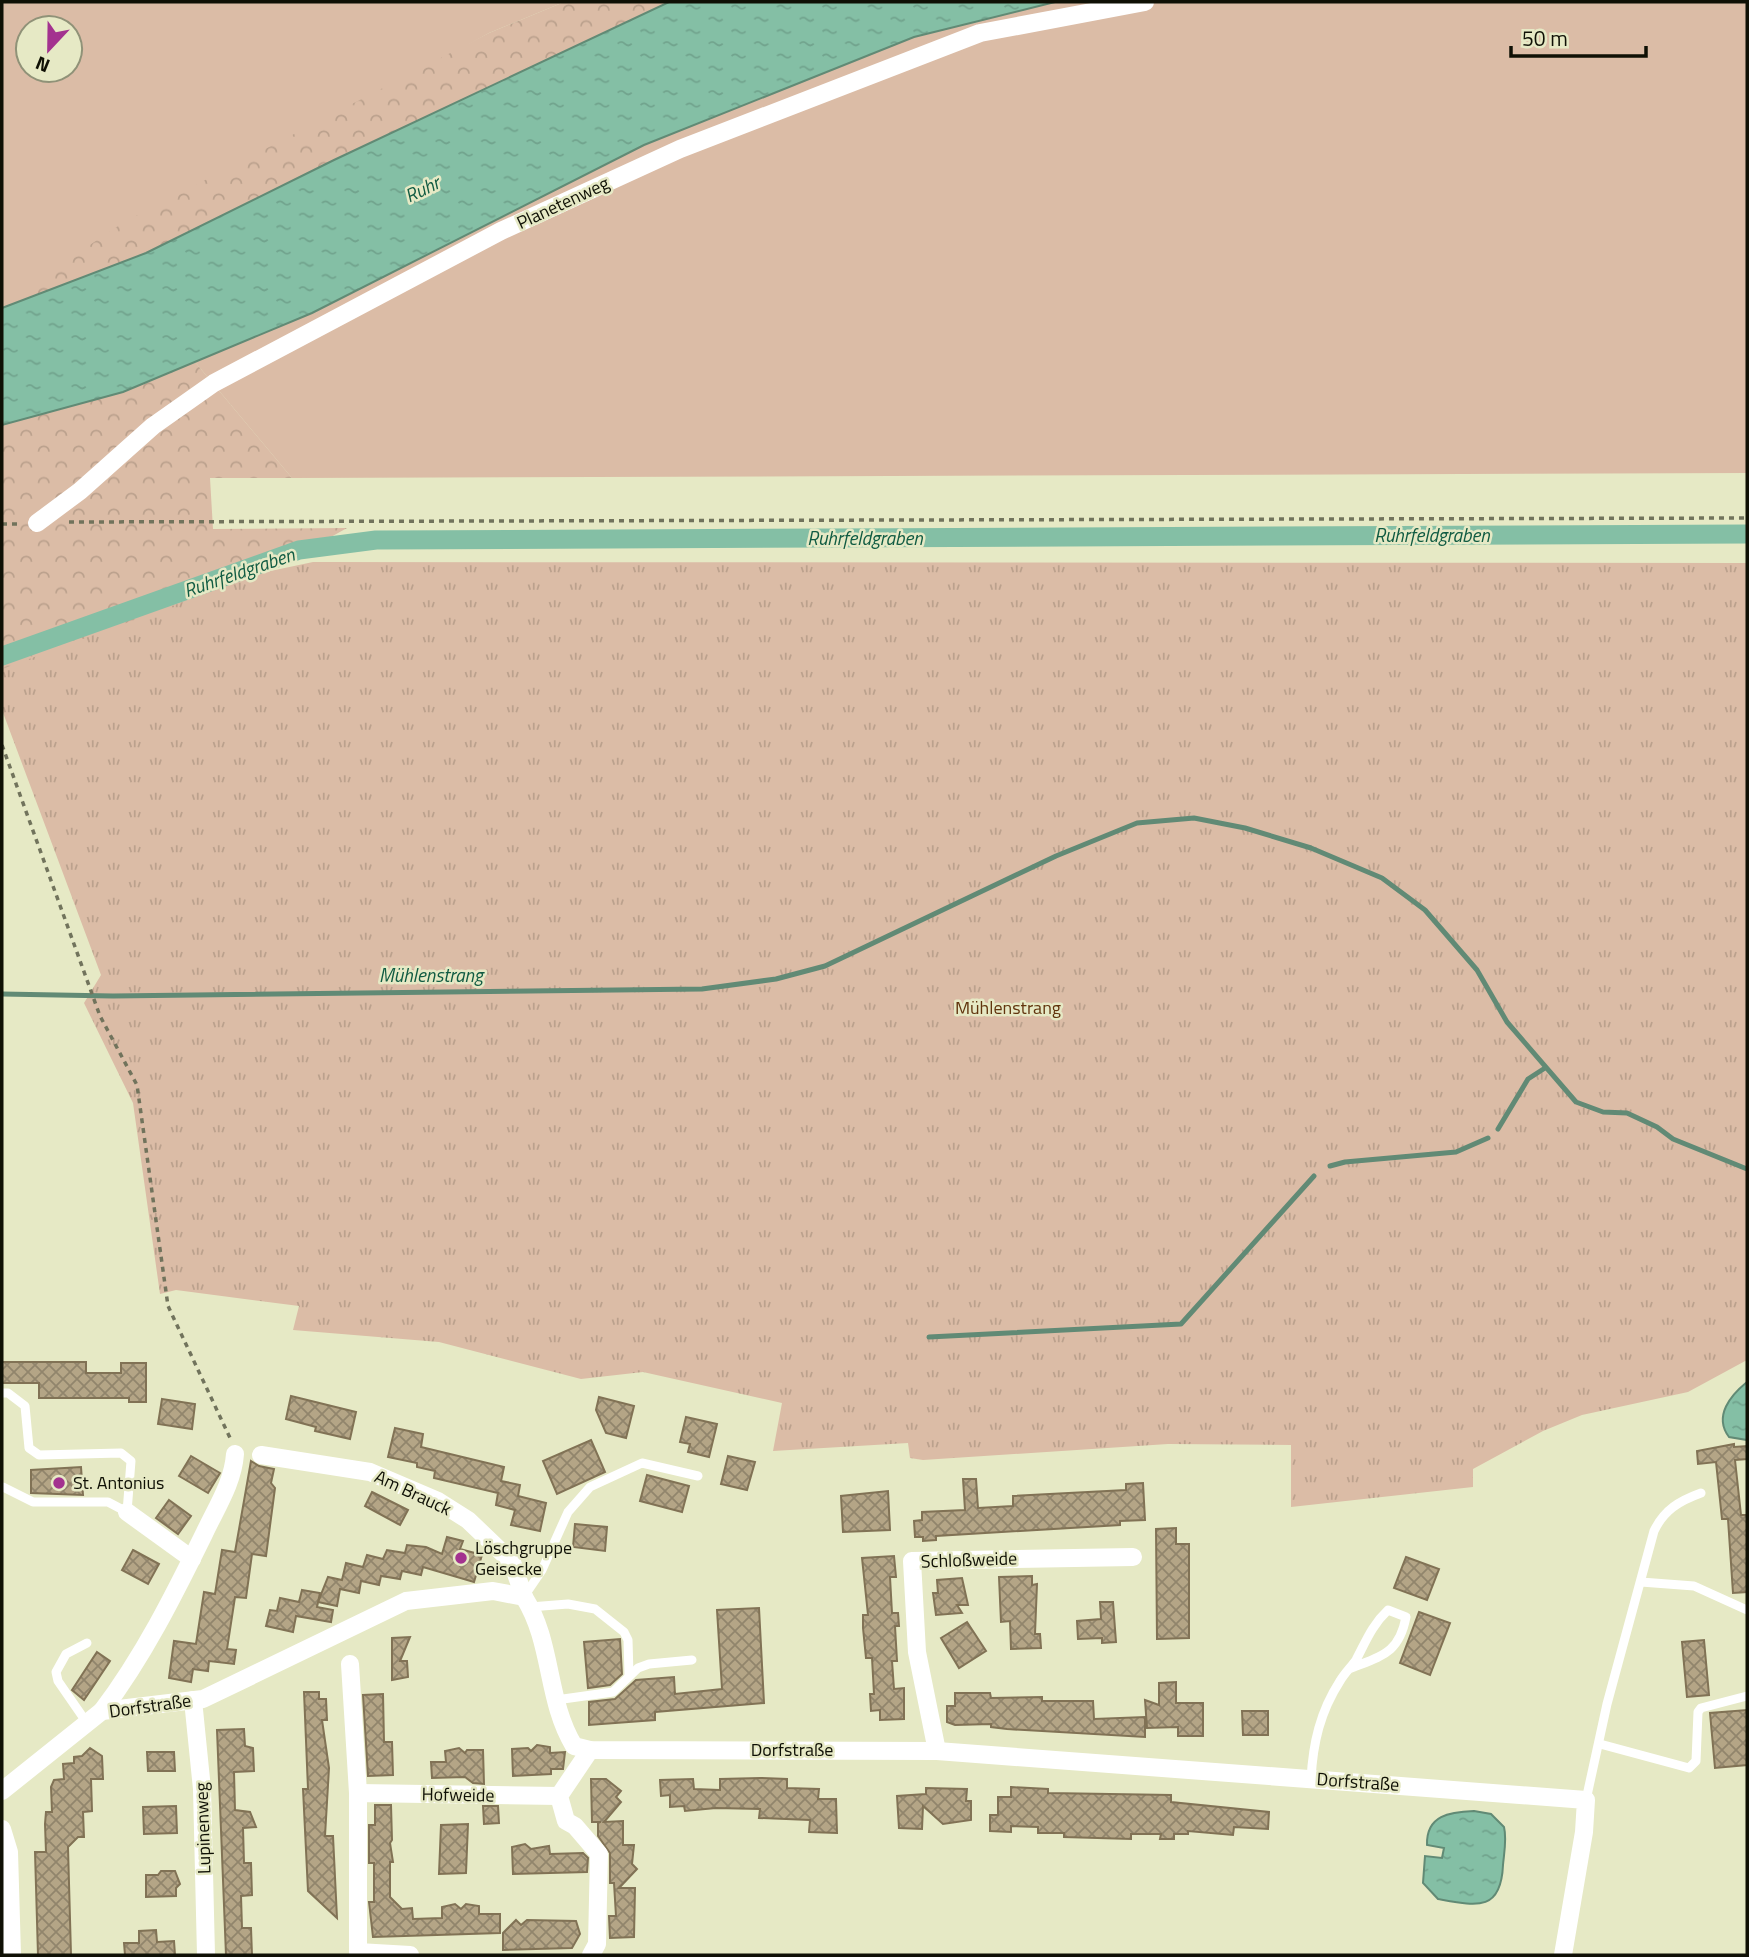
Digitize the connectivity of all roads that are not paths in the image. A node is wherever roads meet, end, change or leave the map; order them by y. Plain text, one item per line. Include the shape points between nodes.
1 (1145, 2) edge
2 (37, 523) road end
3 (2, 1393) edge
4 (235, 1454) road end
5 (261, 1455) dead end
6 (698, 1476) dead end
7 (3, 1487) edge
8 (1701, 1493) dead end
9 (127, 1512) junction
10 (1133, 1557) dead end
11 (192, 1559) junction
12 (1642, 1582) junction
13 (527, 1602) junction
14 (1747, 1610) edge
15 (88, 1643) dead end
16 (692, 1660) dead end
17 (350, 1664) dead end
18 (1349, 1669) junction
19 (629, 1675) junction
20 (1747, 1696) edge
21 (193, 1700) junction
22 (556, 1700) junction
23 (102, 1711) junction
24 (87, 1723) junction
25 (1600, 1744) junction
26 (590, 1750) junction
27 (937, 1751) junction
28 (1311, 1779) junction
29 (2, 1791) edge
30 (358, 1793) junction
31 (559, 1796) junction
32 (1586, 1800) junction
33 (2, 1829) edge
34 (357, 1954) edge
35 (12, 1955) edge
36 (206, 1955) edge
37 (410, 1955) edge
38 (591, 1955) edge
39 (1563, 1955) edge

1 - 2 street, Planetenweg via 980,33 680,149 501,231 214,383 153,426
3 - 9 lane via 25,1406 29,1448 39,1455 121,1453 131,1461
4 - 11 street via 230,1482
5 - 13 street, Am Brauck via 370,1472 438,1501 468,1520 512,1562
6 - 13 lane via 642,1462 590,1487 568,1512
7 - 9 lane via 33,1502 108,1502
8 - 12 lane via 1661,1518
9 - 11 street
10 - 27 street, Schloßweide via 912,1561 917,1652
11 - 23 street via 130,1674
12 - 14 lane via 1694,1586
12 - 25 lane
13 - 19 lane via 595,1609 624,1632
13 - 21 street, Dorfstraße via 493,1591 406,1601
13 - 22 street via 538,1619
15 - 24 lane via 66,1654 56,1672
16 - 19 lane via 649,1664
17 - 30 street
18 - 18 lane via 1373,1624 1388,1610 1406,1617 1402,1637 1389,1652
18 - 28 lane via 1319,1720
19 - 22 lane via 613,1692
20 - 25 lane via 1698,1712 1696,1761 1689,1768
21 - 23 street, Dorfstraße
21 - 36 street, Lupinenweg via 202,1789
22 - 26 street via 562,1726 574,1746
23 - 24 street, Dorfstraße
24 - 29 street, Dorfstraße
25 - 32 lane
26 - 27 street, Dorfstraße
26 - 31 street
27 - 28 street, Dorfstraße
28 - 32 street, Dorfstraße
30 - 31 street, Hofweide
30 - 34 street
31 - 38 street via 566,1821 600,1853 597,1944
32 - 39 street
33 - 35 street via 9,1852
34 - 37 street

